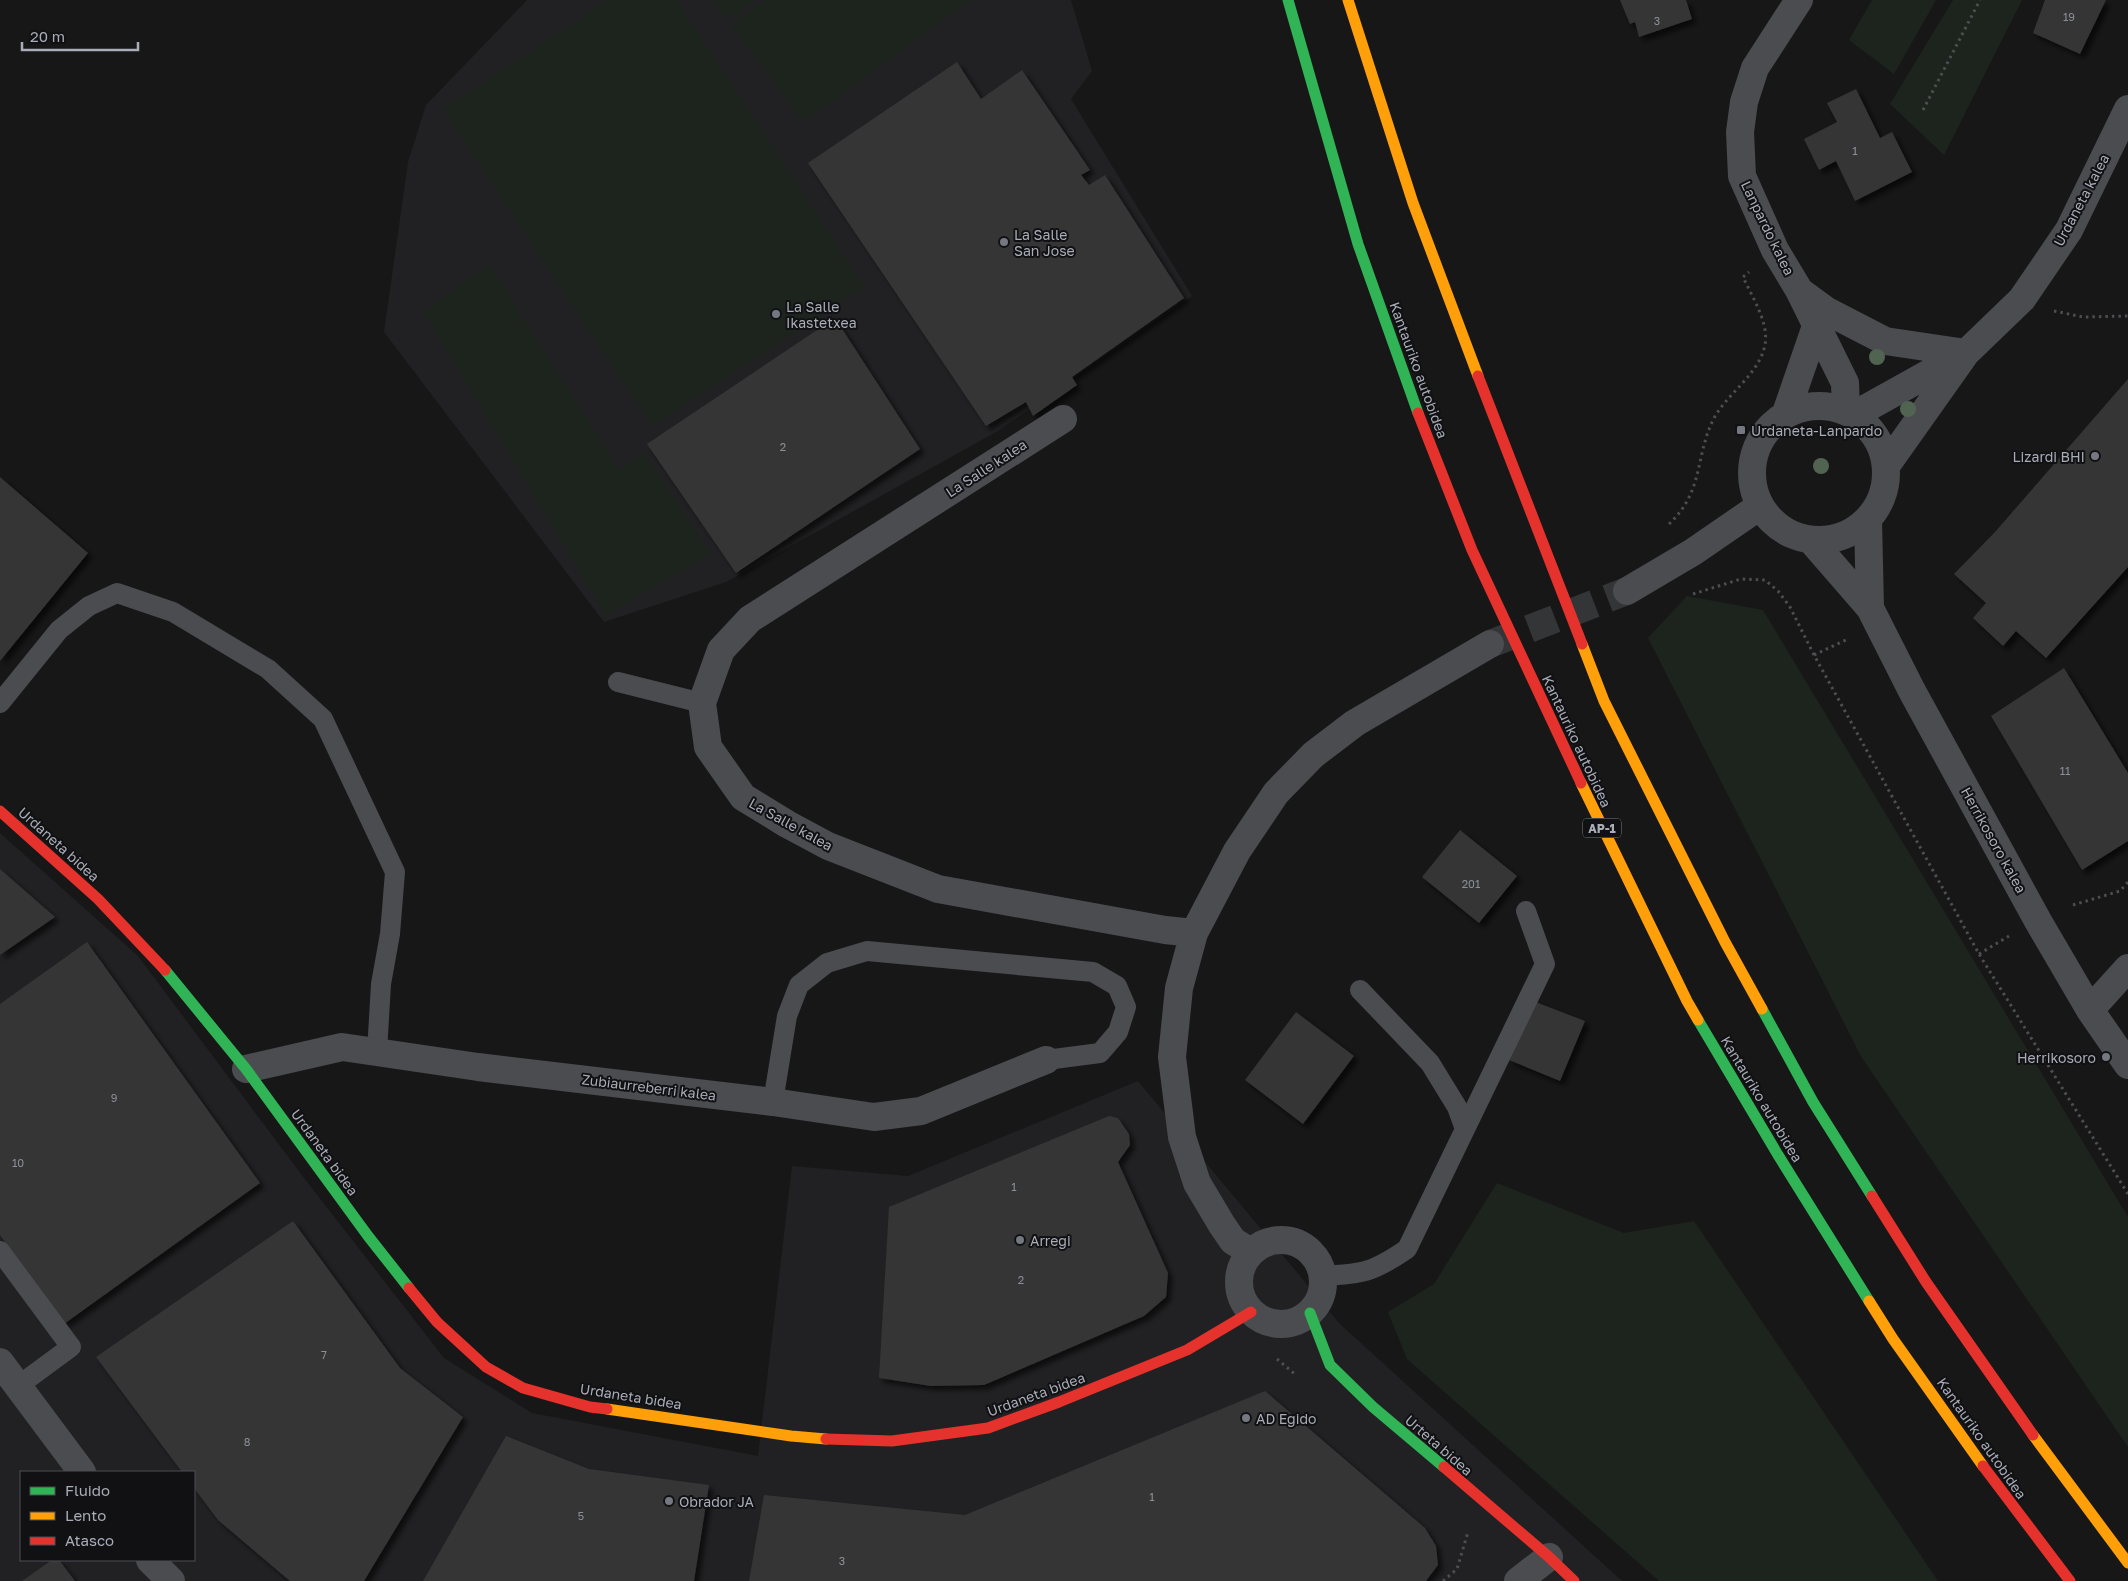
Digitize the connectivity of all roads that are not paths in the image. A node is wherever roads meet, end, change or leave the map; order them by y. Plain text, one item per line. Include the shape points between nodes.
1 (1288, 0) edge
2 (1348, 0) edge
3 (1799, 0) edge
4 (2128, 109) edge
5 (1799, 290) junction
6 (1816, 326) junction
7 (1966, 353) junction
8 (1850, 412) junction
9 (1786, 413) junction
10 (1063, 419) dead end
11 (1886, 466) junction
12 (1760, 506) junction
13 (1868, 520) junction
14 (1811, 540) junction
15 (1627, 591) tunnel mouth
16 (1870, 608) junction
17 (1490, 644) tunnel mouth
18 (618, 682) dead end
19 (0, 703) edge
20 (702, 703) junction
21 (0, 811) edge
22 (1526, 911) dead end
23 (1194, 933) junction
24 (2128, 968) edge
25 (1360, 990) dead end
26 (2090, 1010) junction
27 (377, 1052) junction
28 (1046, 1060) joint
29 (2128, 1066) edge
30 (246, 1069) junction
31 (773, 1102) junction
32 (1465, 1129) junction
33 (0, 1251) edge
34 (1251, 1252) junction
35 (1322, 1276) junction
36 (1251, 1312) junction
37 (1310, 1313) junction
38 (0, 1362) edge
39 (18, 1386) junction
40 (81, 1471) edge
41 (1549, 1557) junction
42 (151, 1561) edge
43 (2128, 1563) edge
44 (171, 1581) edge
45 (1518, 1581) edge
46 (1574, 1581) edge
47 (2070, 1581) edge

1 - 47 main road, Kantauriko autobidea / AP-1 via 1358,244 1413,401 1461,524 1570,761 1687,1000 1778,1155 1894,1338 2004,1498
2 - 43 main road via 1413,203 1604,701 1725,942 1813,1102 1926,1282 2026,1426
3 - 5 street, Lanpardo kalea via 1755,68 1744,102 1740,132 1742,176 1775,250
4 - 7 street, Urdaneta kalea via 2069,230 2022,300
5 - 6 street, Lanpardo kalea
5 - 7 street, Lanpardo kalea via 1827,311 1885,341
6 - 8 street, Lanpardo kalea via 1845,383
6 - 9 street
7 - 8 street, Urdaneta kalea
7 - 11 street, Urdaneta kalea
8 - 9 street via 1826,405 1805,406
8 - 11 street via 1870,428 1881,446
9 - 12 street via 1769,426 1757,443 1751,464 1752,486
10 - 20 street, La Salle kalea via 750,619 721,650
11 - 13 street via 1886,485
12 - 14 street via 1779,527 1792,535
12 - 15 street via 1693,552
13 - 14 street via 1839,537
13 - 16 street, Herrikosoro kalea
14 - 16 street, Herrikosoro kalea
16 - 26 street, Herrikosoro kalea via 1912,691
17 - 23 street via 1355,723 1313,755 1270,801 1237,851
18 - 20 lane
19 - 27 lane via 59,630 89,606 117,593 173,612 268,669 296,693 323,719 395,872 390,934 381,984
20 - 23 street, La Salle kalea via 708,747 743,797 828,846 938,889
21 - 30 main road, Urdaneta bidea via 111,913 164,968
22 - 32 lane via 1545,964
23 - 34 street via 1179,988 1172,1057 1182,1137 1197,1182 1222,1224 1233,1241
24 - 26 street
25 - 32 lane via 1430,1063 1457,1107
26 - 29 street, Herrikosoro kalea
27 - 30 street, Zubiaurreberri kalea via 342,1047
27 - 31 street, Zubiaurreberri kalea
28 - 31 street, Zubiaurreberri kalea via 921,1111 874,1117
28 - 31 lane via 1100,1053 1118,1032 1126,1007 1116,986 1093,972 867,951 827,963 799,985 786,1016
30 - 36 main road, Urdaneta bidea via 368,1236 437,1322 486,1367 523,1388 590,1407 830,1440 892,1441 944,1435 988,1428 1059,1402 1187,1350
32 - 35 lane via 1407,1249 1373,1270 1356,1275
33 - 39 lane via 71,1347
34 - 35 street via 1258,1246 1278,1240 1290,1241 1306,1249 1318,1262
34 - 36 street via 1242,1265 1238,1280 1242,1299
35 - 37 street via 1319,1300
36 - 37 street via 1275,1324 1290,1323
37 - 41 main road, Urteta bidea via 1330,1365 1373,1407
38 - 39 street
39 - 40 street
41 - 45 street
41 - 46 main road, Urteta bidea
42 - 44 street

